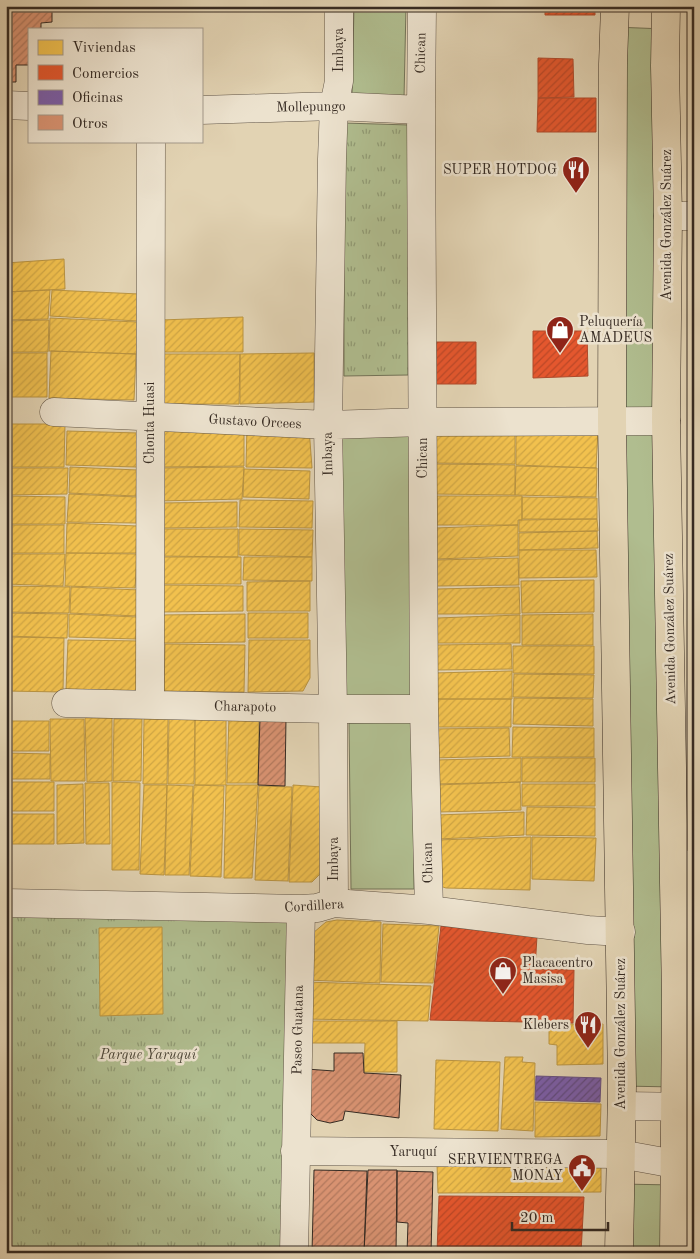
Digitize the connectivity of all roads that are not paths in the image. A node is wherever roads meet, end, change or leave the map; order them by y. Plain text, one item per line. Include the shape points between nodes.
1 (338, 6) edge
2 (422, 6) edge
3 (615, 6) edge
4 (666, 6) edge
5 (6, 105) edge
6 (28, 106) edge
7 (334, 106) junction
8 (202, 110) edge
9 (421, 110) junction
10 (151, 142) edge
11 (681, 216) edge
12 (54, 412) dead end
13 (150, 417) junction
14 (666, 421) junction
15 (423, 422) junction
16 (612, 422) junction
17 (328, 425) junction
18 (66, 704) dead end
19 (150, 706) junction
20 (333, 709) junction
21 (424, 709) junction
22 (684, 870) edge
23 (6, 902) edge
24 (334, 902) junction
25 (301, 909) junction
26 (429, 910) junction
27 (621, 932) junction
28 (622, 1106) junction
29 (684, 1106) edge
30 (295, 1151) junction
31 (620, 1154) junction
32 (684, 1164) edge
33 (294, 1253) edge
34 (620, 1253) edge
35 (674, 1253) edge

1 - 7 street, Imbaya via 339,81
2 - 9 street, Chican
3 - 16 main road, Avenida González Suárez
4 - 11 main road, Avenida González Suárez via 665,66
5 - 6 street
7 - 8 street, Mollepungo
7 - 9 street, Mollepungo
7 - 17 street, Imbaya
9 - 15 street, Chican
10 - 13 street, Chonta Huasi
11 - 14 main road, Avenida González Suárez
12 - 13 street, Gustavo Orcees
13 - 17 street, Gustavo Orcees
13 - 19 street, Chonta Huasi
14 - 16 street, Gustavo Orcees
14 - 22 main road, Avenida González Suárez
15 - 16 street, Gustavo Orcees
15 - 17 street, Gustavo Orcees
15 - 21 street, Chican
16 - 27 main road, Avenida González Suárez
17 - 20 street, Imbaya
18 - 19 street, Charapoto
19 - 20 street, Charapoto
20 - 21 street, Charapoto
20 - 24 street, Imbaya
21 - 26 street, Chican
22 - 29 main road, Avenida González Suárez
23 - 25 street, Cordillera
24 - 25 street, Cordillera via 318,908
24 - 26 street, Cordillera
25 - 30 street, Paseo Guatana
26 - 27 street, Cordillera
27 - 28 main road, Avenida González Suárez
28 - 29 street
28 - 31 main road, Avenida González Suárez
29 - 32 main road, Avenida González Suárez
30 - 31 street, Yaruquí
30 - 33 street, Paseo Guatana
31 - 32 street, Yaruquí
31 - 34 main road, Avenida González Suárez
32 - 35 main road, Avenida González Suárez

